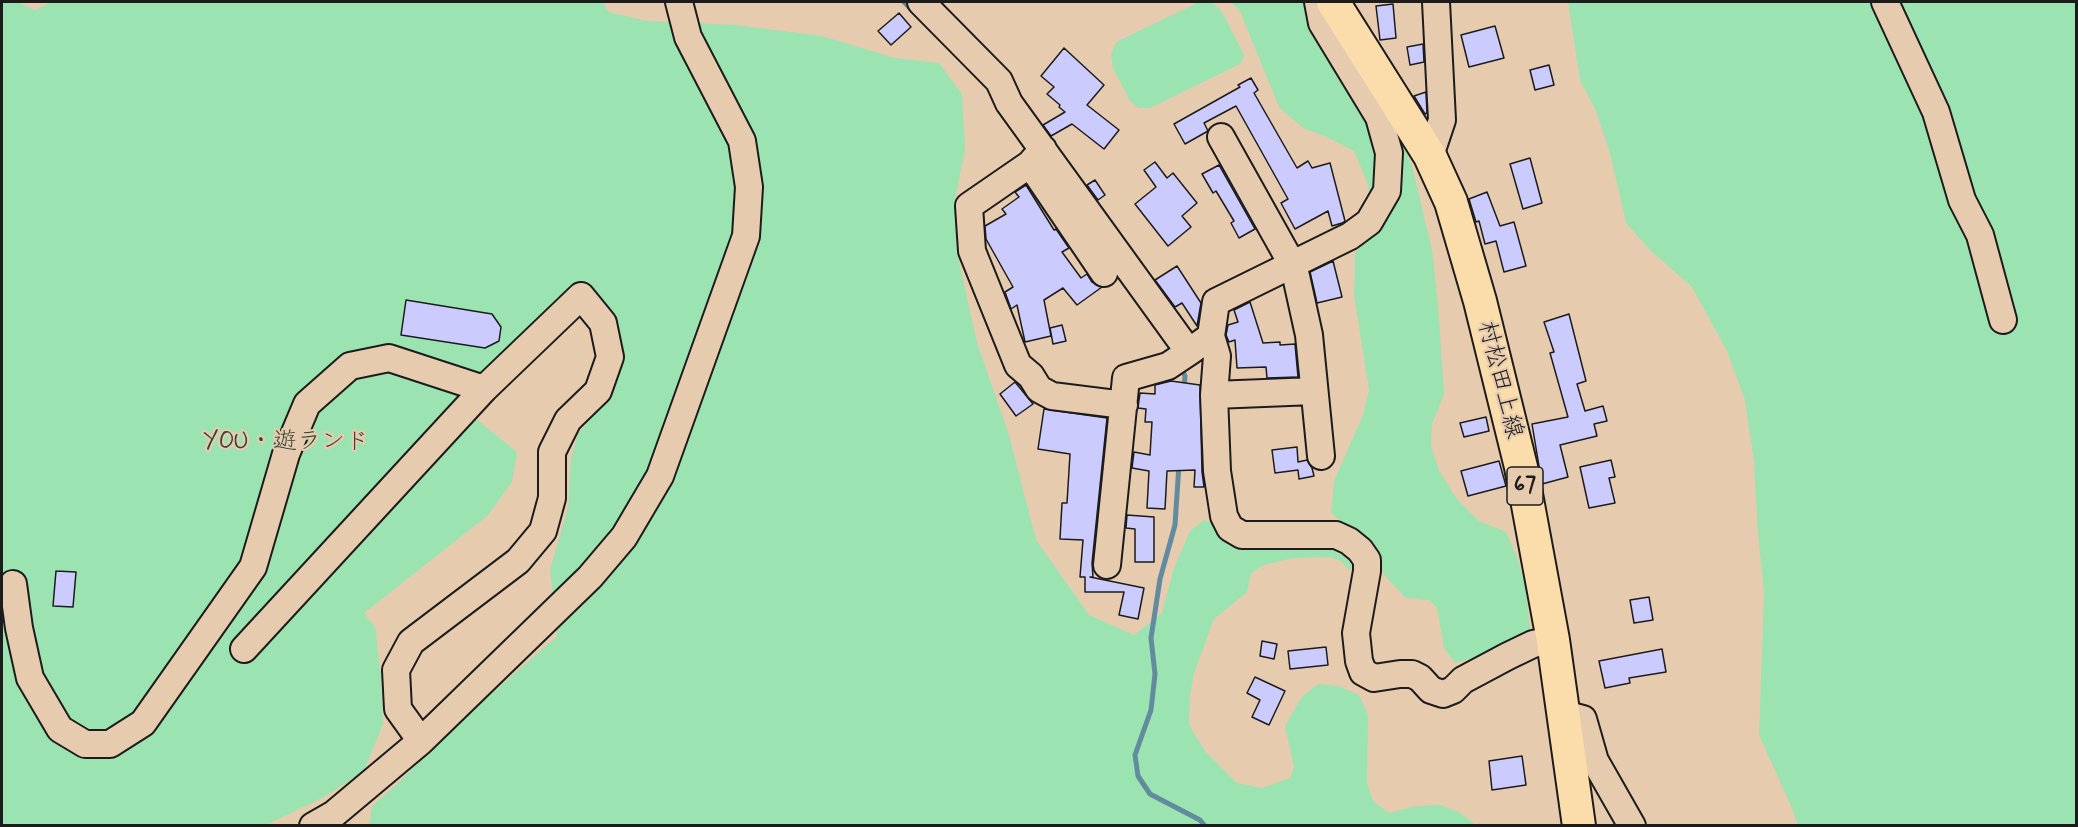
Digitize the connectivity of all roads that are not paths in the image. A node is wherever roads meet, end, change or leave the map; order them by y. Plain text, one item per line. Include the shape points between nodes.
1 (679, 2) edge
2 (921, 2) edge
3 (1318, 2) edge
4 (1333, 2) edge
5 (1436, 2) edge
6 (1885, 2) edge
7 (1221, 137) dead end
8 (1430, 156) junction
9 (1036, 157) junction
10 (1292, 264) junction
11 (1104, 273) dead end
12 (2003, 320) dead end
13 (1211, 336) junction
14 (1189, 352) junction
15 (484, 389) junction
16 (1314, 391) junction
17 (1214, 395) junction
18 (1124, 405) junction
19 (1321, 456) dead end
20 (1107, 565) dead end
21 (13, 584) dead end
22 (1553, 640) junction
23 (244, 649) dead end
24 (1564, 714) junction
25 (421, 741) junction
26 (313, 825) edge
27 (1579, 825) edge
28 (1632, 825) edge

1 - 25 street via 688,37 742,141 749,187 746,236 660,476 624,537 590,578
2 - 9 street via 999,81
3 - 10 street via 1322,22 1379,117 1389,153 1386,191 1369,222 1350,236
4 - 8 main road, 村松田上線 / 67
5 - 8 street via 1442,120
6 - 12 street via 1936,112 1962,200 1980,236
7 - 10 street
8 - 22 main road, 村松田上線 / 67 via 1451,202 1480,301 1521,467
9 - 11 street
9 - 14 street
9 - 18 street via 969,206 972,251 1018,365 1039,389 1052,396
10 - 13 street via 1216,302
10 - 16 street via 1309,335
13 - 14 street
13 - 17 street via 1217,356
14 - 18 street via 1168,366 1126,378
15 - 21 street via 389,358 350,366 307,404 286,454 253,567 143,723 110,744 85,744 60,729 30,678
15 - 23 street
15 - 25 street via 581,296 603,322 610,357 598,391 567,420 552,452 552,498 543,531 518,561 411,642 396,670 398,709
16 - 17 street
16 - 19 street
17 - 22 street via 1216,471 1230,528 1242,535 1336,536 1349,540 1367,560 1356,633 1363,672 1374,678 1412,674 1431,690 1443,694 1508,656
18 - 20 street
22 - 24 main road, 村松田上線 / 67
24 - 27 main road, 村松田上線 / 67
24 - 28 street via 1583,719 1594,761
25 - 26 street via 334,814

